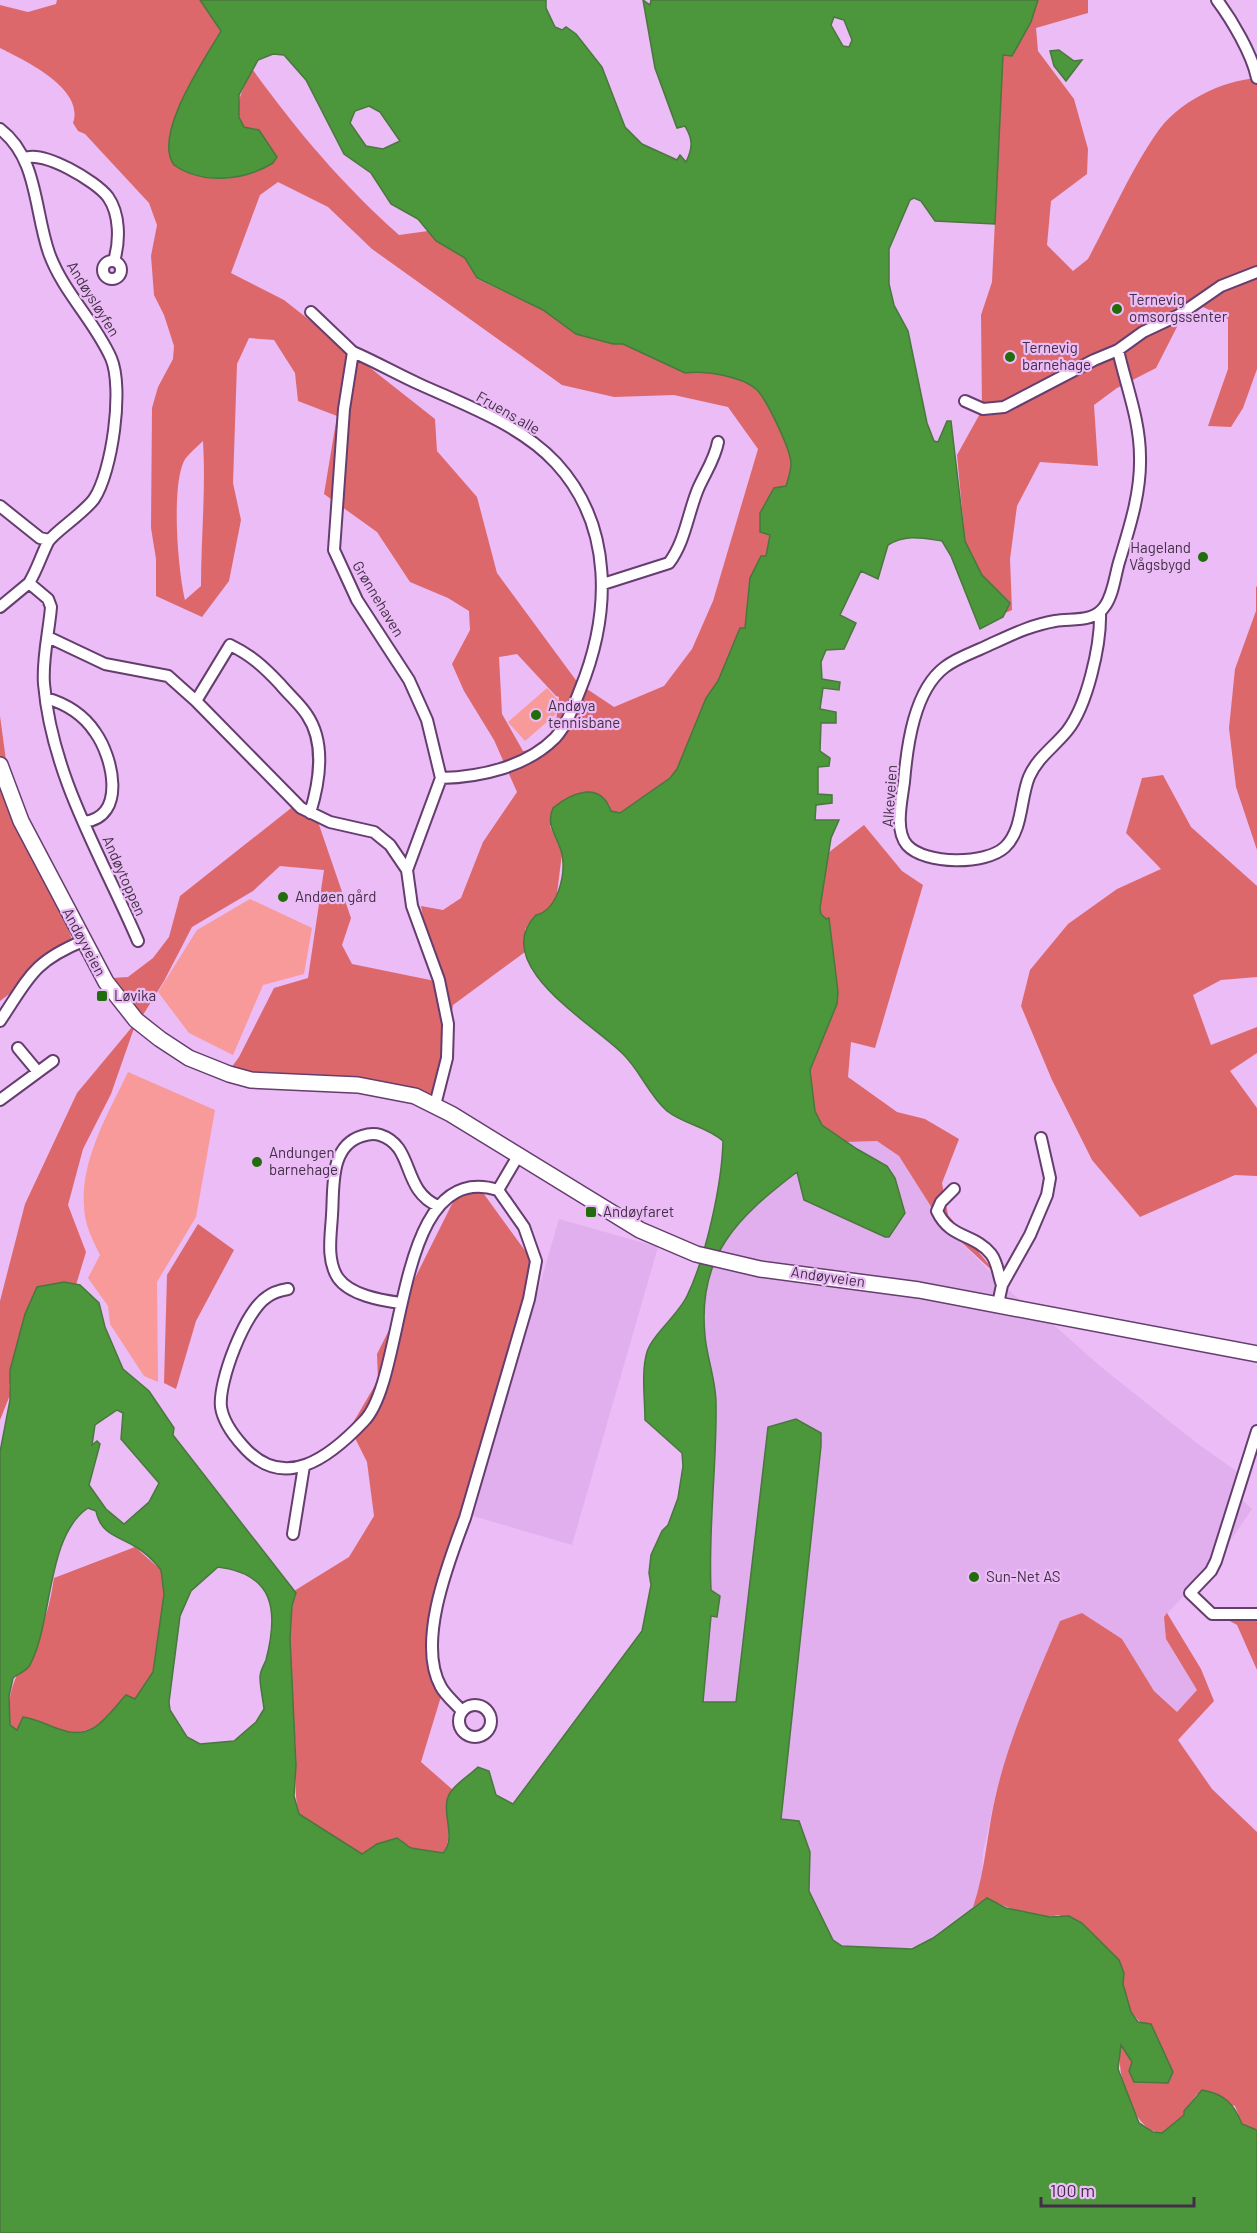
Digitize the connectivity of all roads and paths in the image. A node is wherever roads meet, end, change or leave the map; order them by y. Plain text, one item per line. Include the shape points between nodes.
1 (1217, 0) edge
2 (1256, 71) edge
3 (0, 129) edge
4 (25, 158) junction
5 (114, 261) dead end
6 (1257, 272) edge
7 (311, 312) dead end
8 (1118, 350) junction
9 (353, 352) junction
10 (965, 400) dead end
11 (718, 442) dead end
12 (0, 506) edge
13 (49, 540) junction
14 (29, 584) junction
15 (603, 584) junction
16 (0, 608) edge
17 (1100, 613) junction
18 (48, 637) junction
19 (46, 698) junction
20 (196, 701) junction
21 (0, 765) edge
22 (441, 778) junction
23 (310, 813) junction
24 (84, 822) junction
25 (407, 870) junction
26 (83, 941) junction
27 (138, 941) dead end
28 (2, 1013) edge
29 (18, 1048) dead end
30 (53, 1061) dead end
31 (38, 1072) junction
32 (0, 1100) edge
33 (435, 1105) junction
34 (1041, 1138) dead end
35 (519, 1156) junction
36 (954, 1189) dead end
37 (498, 1190) junction
38 (438, 1206) junction
39 (1002, 1285) junction
40 (288, 1289) dead end
41 (400, 1303) junction
42 (998, 1304) junction
43 (1257, 1354) edge
44 (1257, 1431) edge
45 (304, 1466) junction
46 (292, 1534) dead end
47 (1257, 1614) edge
48 (462, 1711) dead end

1 - 2 street
3 - 4 street, Andøysløyfen
4 - 5 street via 37,156 56,162 108,197 118,232
4 - 13 street, Andøysløyfen via 56,270 100,334 115,367 115,416 97,493 75,520
6 - 8 street via 1221,286
7 - 9 street
8 - 10 street via 1004,407 983,409
8 - 17 street, Alkeveien via 1136,420 1140,459 1132,522 1110,595
9 - 15 street, Fruens alle via 519,434 555,462 584,502 594,527
9 - 22 street, Grønnehaven via 344,409 334,550 357,600 409,680 427,720
11 - 15 street via 669,563
12 - 13 street via 40,538
13 - 14 street
14 - 16 street
14 - 18 street, Andøytoppen via 48,599 51,607
15 - 22 street, Fruens alle via 600,622 585,676 554,738 521,762 470,776
17 - 17 street, Alkeveien via 1023,630 947,665 932,681 921,700 904,777 901,827 907,845 941,861 993,854 1007,845 1030,775 1066,732 1081,703 1100,632
18 - 19 street, Andøytoppen
18 - 20 street via 105,664 168,676
19 - 24 street, Andøytoppen via 57,756
19 - 24 street, Andøytoppen via 66,704 82,717 96,733 108,759 113,783 110,805 97,819
20 - 23 street via 292,801
20 - 23 street via 230,645 267,668 307,714 315,732 318,770
21 - 26 street, Andøyveien via 21,821
22 - 25 street
23 - 25 street via 374,832 390,845
24 - 27 street, Andøytoppen
25 - 33 street via 412,906 439,980 448,1024 447,1058
26 - 28 street via 55,952 38,965
26 - 33 street, Andøyveien via 106,982 130,1013 160,1040 189,1058 240,1078 388,1089
29 - 31 street
30 - 31 street
31 - 32 street
33 - 35 street, Andøyveien
34 - 39 street via 1050,1178 1045,1205
35 - 37 street
35 - 42 street, Andøyveien via 640,1230 696,1254 760,1269
36 - 39 street via 937,1211 942,1221 991,1255
37 - 38 street via 470,1189 446,1198
37 - 48 street via 524,1227 536,1261 529,1299 452,1553 433,1630 433,1659 440,1685
38 - 41 street via 420,1243
38 - 41 street via 418,1192 402,1154 388,1139 369,1134 358,1137 338,1158 330,1245 333,1267 347,1286
39 - 42 street
40 - 45 street via 267,1296 253,1311 224,1380 220,1404 233,1434 261,1463 283,1471
41 - 45 street via 381,1394 371,1413 336,1445
42 - 43 street, Andøyveien
44 - 47 street via 1216,1561 1190,1593 1212,1614
45 - 46 street

